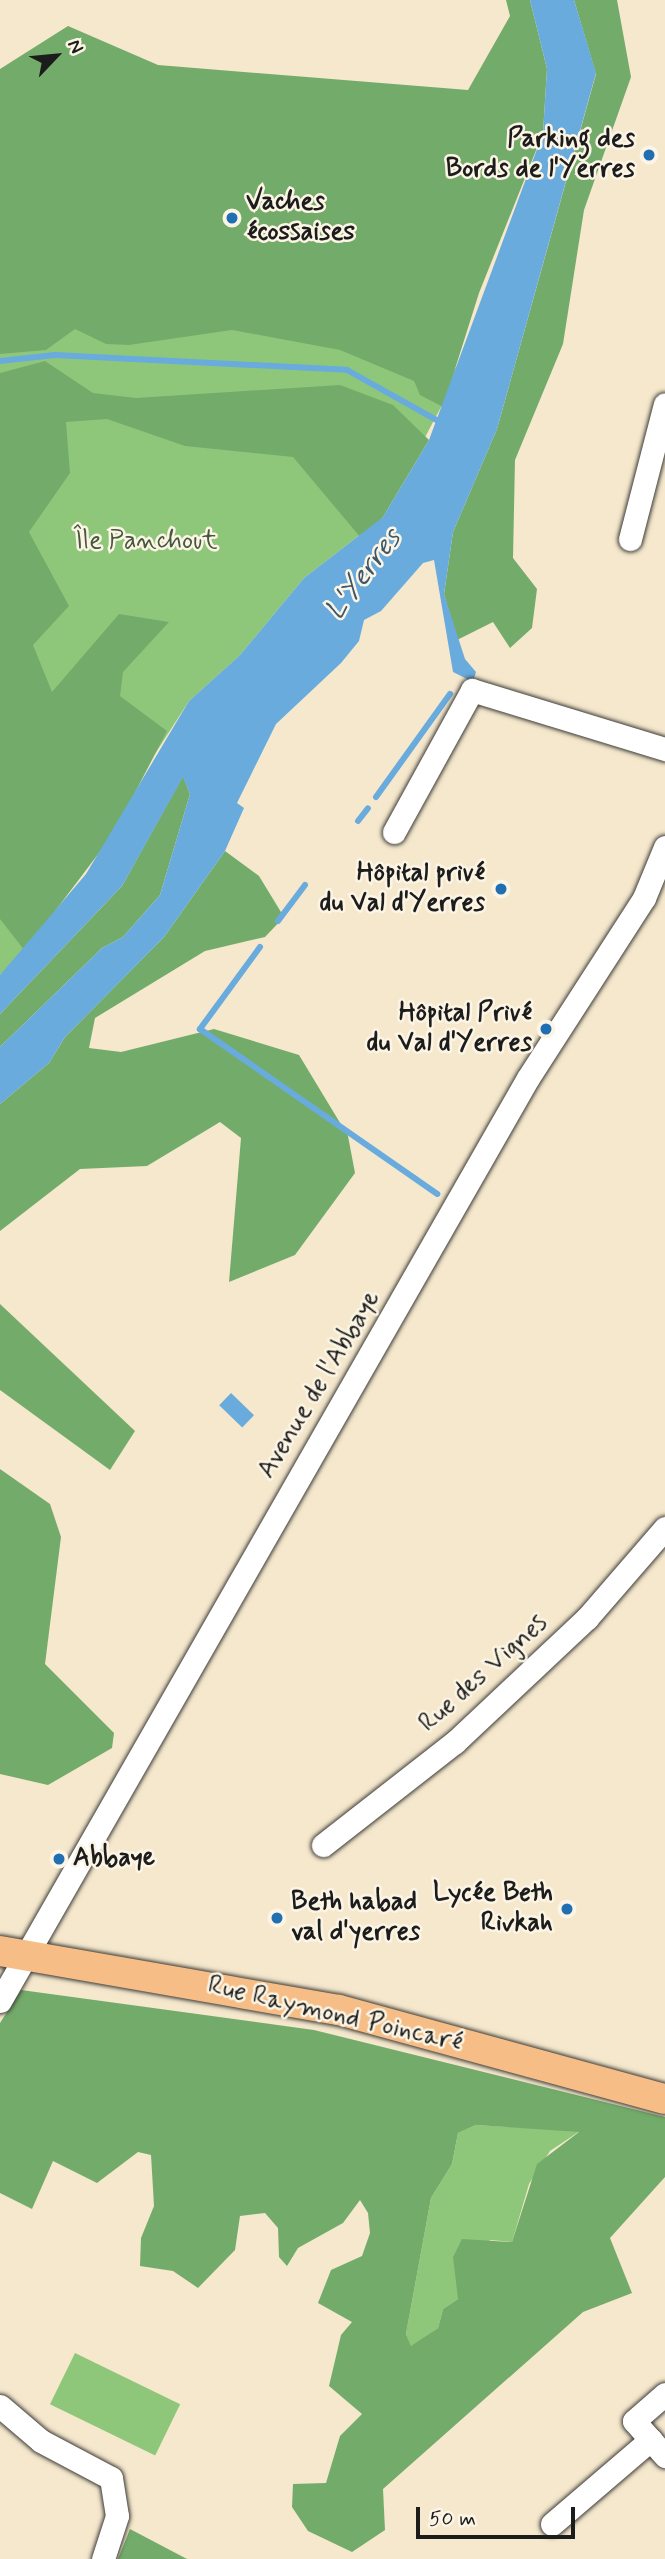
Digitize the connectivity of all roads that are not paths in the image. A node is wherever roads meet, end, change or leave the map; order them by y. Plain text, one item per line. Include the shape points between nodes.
1 (665, 404) edge
2 (630, 539) dead end
3 (665, 749) edge
4 (394, 832) dead end
5 (665, 847) edge
6 (665, 1528) edge
7 (323, 1845) dead end
8 (13, 1953) edge
9 (0, 2001) edge
10 (665, 2099) edge
11 (665, 2394) edge
12 (0, 2406) edge
13 (658, 2448) edge
14 (552, 2524) dead end
15 (103, 2557) edge

1 - 2 street
3 - 4 street via 472,690
5 - 8 street, Avenue de l'Abbaye via 644,898 528,1079
6 - 7 street, Rue des Vignes via 587,1618 455,1742
8 - 9 street, Avenue de l'Abbaye
8 - 10 main road, Rue Raymond Poincaré via 340,2010
11 - 13 street via 634,2421
12 - 15 street via 41,2441 111,2478 117,2516
13 - 14 street

